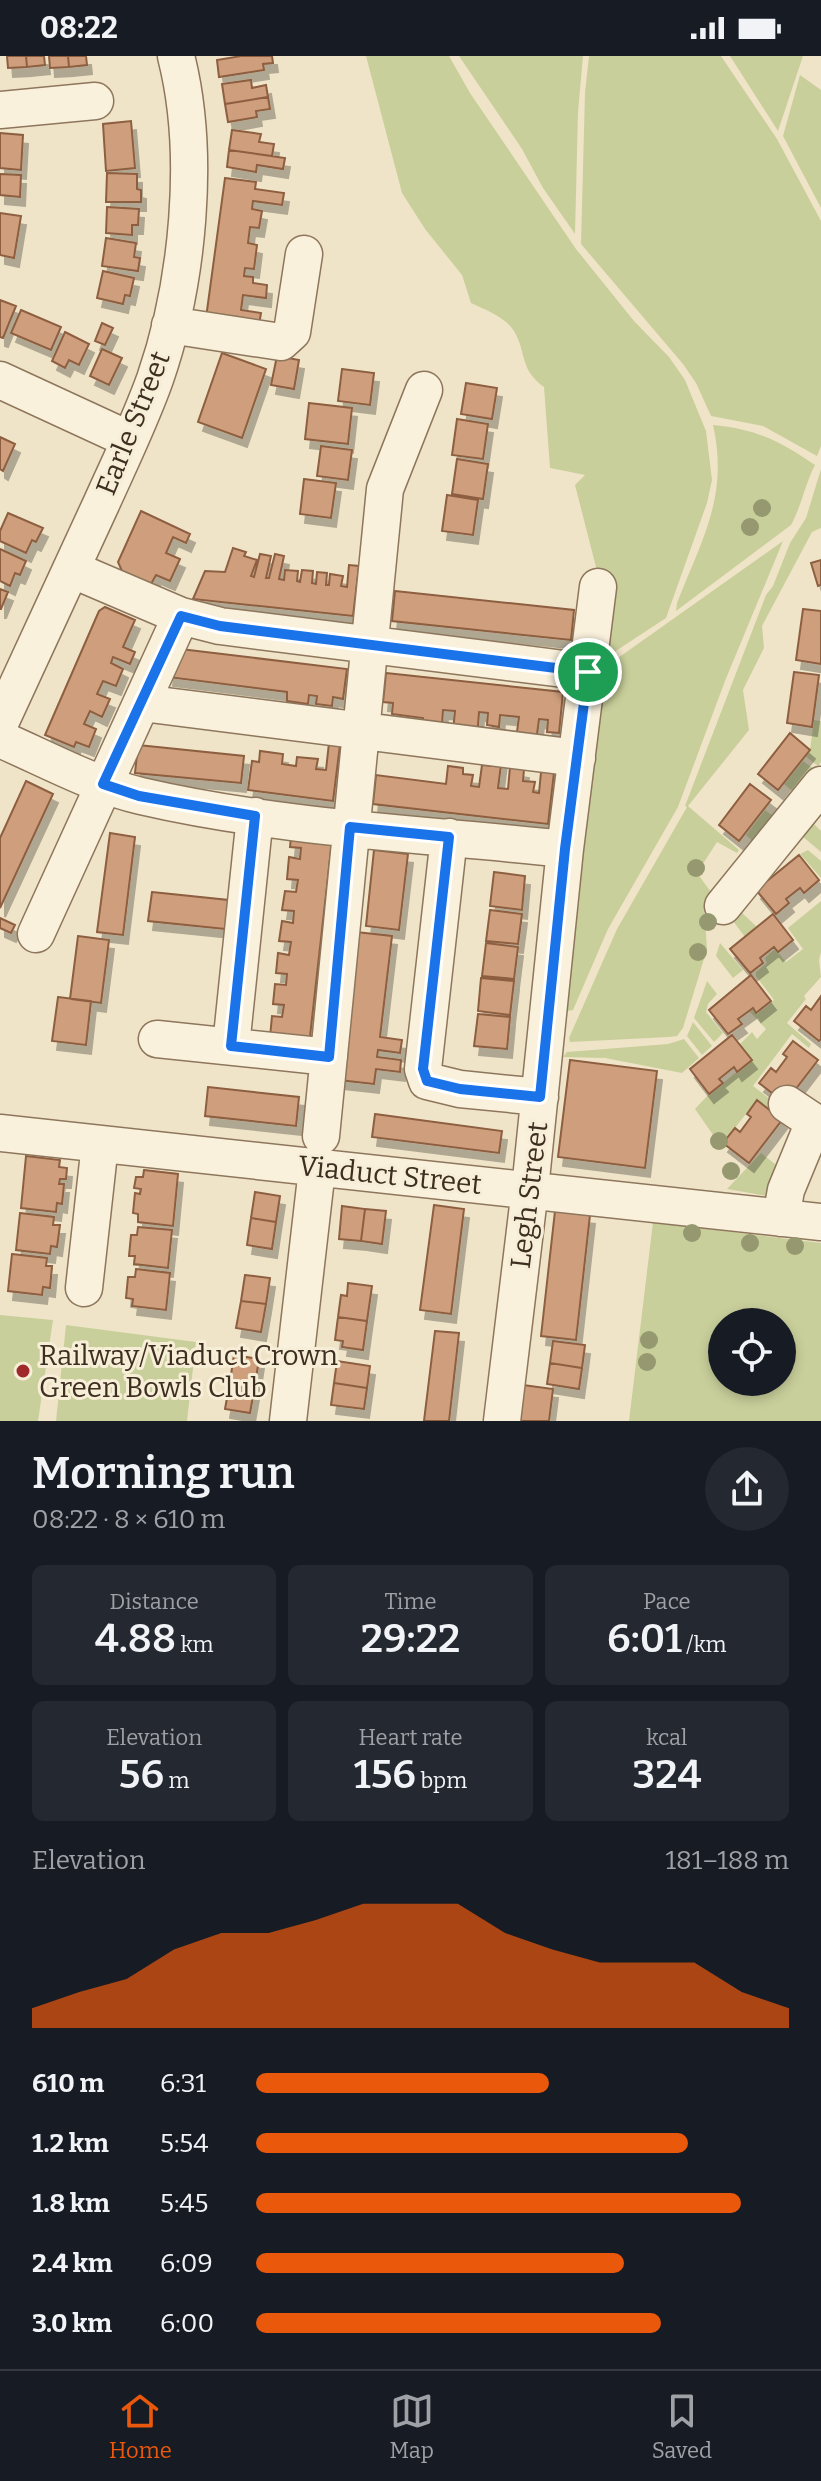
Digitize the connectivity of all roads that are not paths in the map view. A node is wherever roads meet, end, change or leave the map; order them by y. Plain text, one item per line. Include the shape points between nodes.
1 (176, 56) edge
2 (95, 101) dead end
3 (0, 110) edge
4 (304, 254) dead end
5 (170, 325) junction
6 (0, 380) edge
7 (424, 390) dead end
8 (130, 440) junction
9 (71, 569) junction
10 (598, 587) dead end
11 (181, 616) junction
12 (369, 644) junction
13 (588, 672) junction
14 (142, 703) junction
15 (0, 723) edge
16 (361, 732) junction
17 (0, 739) edge
18 (577, 758) junction
19 (103, 784) junction
20 (821, 785) edge
21 (255, 816) junction
22 (350, 827) junction
23 (449, 837) junction
24 (565, 849) junction
25 (723, 906) dead end
26 (36, 934) dead end
27 (157, 1039) dead end
28 (231, 1046) junction
29 (329, 1057) junction
30 (540, 1097) junction
31 (807, 1112) edge
32 (0, 1133) edge
33 (100, 1144) junction
34 (319, 1152) junction
35 (530, 1189) junction
36 (781, 1218) junction
37 (821, 1222) edge
38 (84, 1288) dead end
39 (288, 1421) edge
40 (502, 1421) edge

1 - 5 street, Earle Street via 189,137 189,193
2 - 3 street
4 - 5 street via 292,332 281,342
5 - 8 street, Earle Street
6 - 8 street
7 - 12 street via 385,489
8 - 9 street, Earle Street
9 - 11 street
9 - 15 street, Earle Street
10 - 13 street, Legh Street
11 - 12 street via 220,626
11 - 14 street
12 - 13 street
12 - 16 street
13 - 18 street, Legh Street
14 - 16 street
14 - 19 street
16 - 18 street
16 - 22 street
17 - 19 street
18 - 24 street, Legh Street
19 - 21 street via 139,796
19 - 26 street
20 - 25 street
21 - 22 street
21 - 28 street
22 - 23 street
22 - 29 street
23 - 24 street
23 - 30 street via 423,1069 427,1081
24 - 30 street, Legh Street
27 - 28 street
28 - 29 street
29 - 34 street
30 - 35 street, Legh Street
31 - 36 street
32 - 33 street, Viaduct Street
33 - 34 street, Viaduct Street
33 - 38 street
34 - 35 street, Viaduct Street
34 - 39 street
35 - 36 street, Viaduct Street
35 - 40 street, Legh Street
36 - 37 street, Viaduct Street

